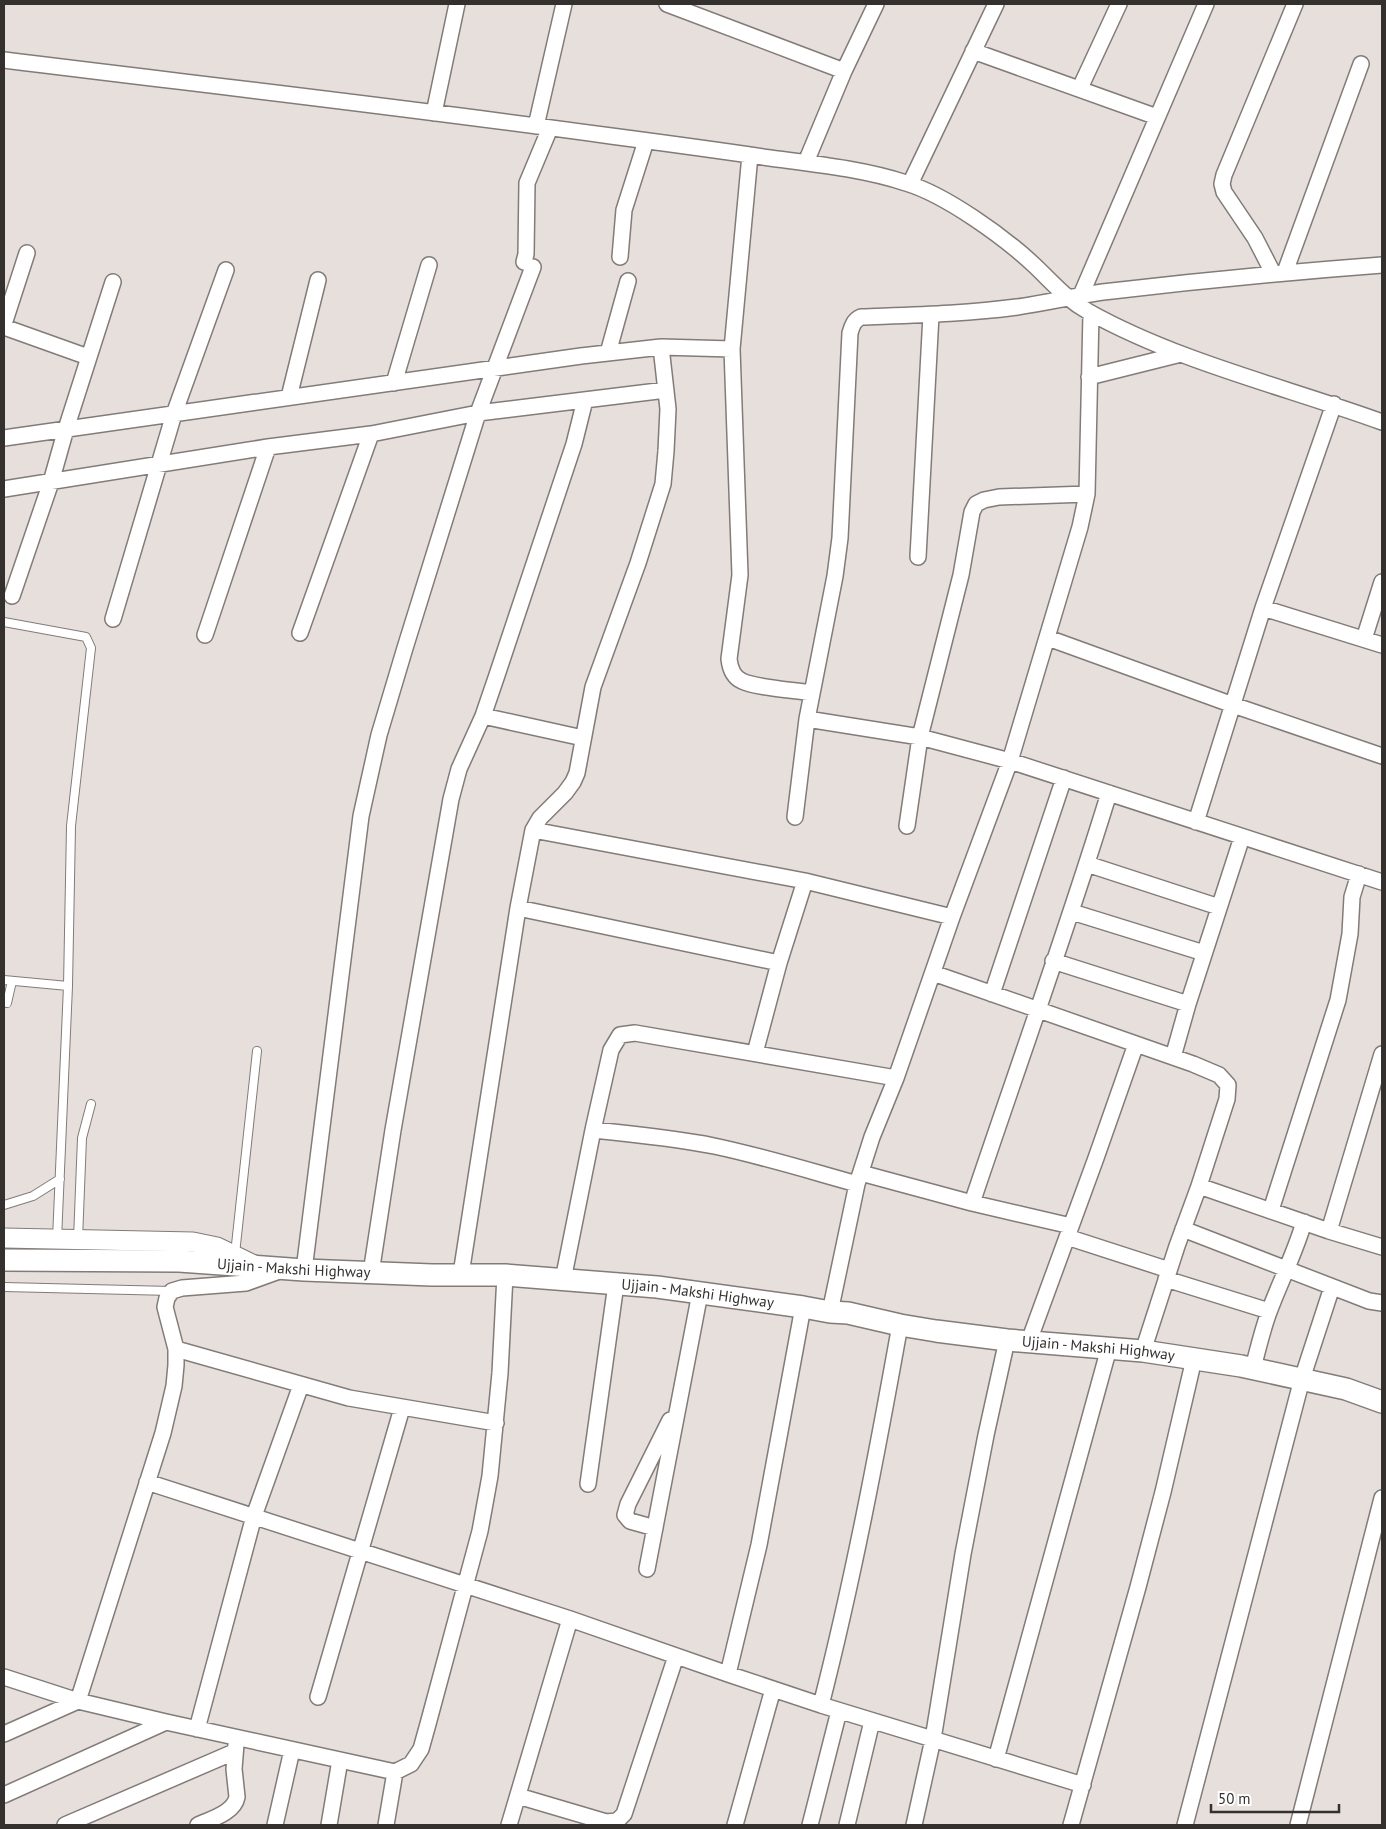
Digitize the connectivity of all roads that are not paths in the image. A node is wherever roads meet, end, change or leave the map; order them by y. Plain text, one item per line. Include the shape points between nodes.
1 (457, 4) edge
2 (564, 4) edge
3 (667, 4) edge
4 (876, 4) edge
5 (996, 4) edge
6 (1118, 4) edge
7 (1206, 4) edge
8 (1295, 4) edge
9 (973, 51) junction
10 (4, 60) edge
11 (1361, 64) dead end
12 (844, 71) junction
13 (1080, 88) junction
14 (434, 113) junction
15 (1157, 117) junction
16 (543, 127) junction
17 (646, 140) junction
18 (750, 155) junction
19 (806, 162) junction
20 (910, 184) junction
21 (27, 253) dead end
22 (620, 256) dead end
23 (1382, 265) edge
24 (428, 266) dead end
25 (226, 270) dead end
26 (1279, 273) junction
27 (318, 280) dead end
28 (628, 281) dead end
29 (113, 282) dead end
30 (1075, 297) junction
31 (1091, 313) junction
32 (930, 315) junction
33 (4, 326) edge
34 (661, 347) junction
35 (732, 350) junction
36 (608, 353) junction
37 (1181, 354) junction
38 (88, 357) junction
39 (494, 368) junction
40 (1089, 377) junction
41 (394, 383) junction
42 (666, 390) junction
43 (288, 397) junction
44 (585, 400) junction
45 (1334, 404) junction
46 (478, 413) junction
47 (174, 414) junction
48 (1382, 422) edge
49 (66, 429) junction
50 (371, 434) junction
51 (4, 438) edge
52 (268, 446) junction
53 (160, 464) junction
54 (51, 482) junction
55 (4, 490) edge
56 (1087, 494) junction
57 (918, 557) dead end
58 (1382, 582) edge
59 (12, 596) dead end
60 (1263, 608) junction
61 (113, 619) dead end
62 (4, 622) edge
63 (300, 633) dead end
64 (205, 635) dead end
65 (1048, 638) junction
66 (1364, 639) junction
67 (1382, 645) edge
68 (812, 693) junction
69 (1232, 705) junction
70 (483, 716) junction
71 (807, 719) junction
72 (920, 737) junction
73 (584, 738) junction
74 (1382, 756) edge
75 (1010, 761) junction
76 (1064, 778) junction
77 (1109, 793) junction
78 (795, 817) dead end
79 (1196, 822) junction
80 (907, 826) dead end
81 (533, 830) junction
82 (1242, 837) junction
83 (1087, 864) junction
84 (1358, 874) junction
85 (804, 881) junction
86 (1382, 882) edge
87 (1219, 907) junction
88 (518, 908) junction
89 (1072, 912) junction
90 (952, 917) junction
91 (1204, 953) junction
92 (1053, 961) junction
93 (780, 963) junction
94 (933, 973) junction
95 (4, 980) edge
96 (12, 981) junction
97 (68, 986) junction
98 (992, 994) junction
99 (7, 1003) dead end
100 (1188, 1004) junction
101 (1037, 1010) junction
102 (1136, 1044) junction
103 (257, 1051) dead end
104 (755, 1052) junction
105 (1382, 1054) edge
106 (1173, 1057) junction
107 (896, 1078) junction
108 (91, 1104) dead end
109 (592, 1130) junction
110 (60, 1179) junction
111 (859, 1179) junction
112 (1199, 1186) junction
113 (972, 1203) junction
114 (4, 1205) edge
115 (1271, 1210) junction
116 (1304, 1222) junction
117 (1183, 1229) junction
118 (1069, 1231) junction
119 (1329, 1231) junction
120 (4, 1238) edge
121 (57, 1238) junction
122 (78, 1239) junction
123 (1382, 1247) edge
124 (235, 1256) junction
125 (4, 1260) edge
126 (255, 1266) junction
127 (295, 1269) junction
128 (1287, 1270) junction
129 (371, 1273) junction
130 (461, 1274) junction
131 (506, 1275) junction
132 (1168, 1275) junction
133 (563, 1280) junction
134 (616, 1284) junction
135 (4, 1287) edge
136 (1332, 1287) junction
137 (172, 1291) junction
138 (700, 1293) junction
139 (1382, 1303) edge
140 (803, 1307) junction
141 (1269, 1311) junction
142 (830, 1312) junction
143 (900, 1325) junction
144 (1007, 1340) junction
145 (1029, 1341) junction
146 (1109, 1348) junction
147 (176, 1350) junction
148 (1144, 1351) junction
149 (1194, 1359) junction
150 (1253, 1368) junction
151 (1302, 1379) junction
152 (301, 1386) junction
153 (1382, 1402) edge
154 (678, 1403) junction
155 (402, 1408) junction
156 (496, 1423) junction
157 (148, 1482) junction
158 (588, 1484) dead end
159 (1382, 1498) edge
160 (254, 1516) junction
161 (655, 1528) junction
162 (360, 1552) junction
163 (647, 1569) dead end
164 (464, 1584) junction
165 (570, 1619) junction
166 (676, 1656) junction
167 (728, 1674) junction
168 (4, 1677) edge
169 (772, 1689) junction
170 (318, 1697) dead end
171 (78, 1701) junction
172 (821, 1705) junction
173 (839, 1711) junction
174 (872, 1721) junction
175 (166, 1722) junction
176 (198, 1729) junction
177 (4, 1734) edge
178 (933, 1739) junction
179 (236, 1745) junction
180 (292, 1750) junction
181 (996, 1759) junction
182 (340, 1760) junction
183 (395, 1772) junction
184 (1083, 1785) junction
185 (4, 1795) edge
186 (518, 1796) junction
187 (65, 1825) edge
188 (198, 1825) edge
189 (275, 1825) edge
190 (329, 1825) edge
191 (386, 1825) edge
192 (509, 1825) edge
193 (735, 1825) edge
194 (810, 1825) edge
195 (847, 1825) edge
196 (914, 1825) edge
197 (1071, 1825) edge
198 (1185, 1825) edge
199 (1298, 1825) edge

1 - 14 street
2 - 16 street
3 - 12 street
4 - 12 street
5 - 9 street
6 - 13 street
7 - 15 street
8 - 26 street via 1222,184 1224,192
9 - 13 street
9 - 20 street
10 - 14 street
11 - 26 street
12 - 19 street
13 - 15 street
14 - 16 street
15 - 30 street
16 - 17 street
16 - 39 street via 527,183 526,254 529,264
17 - 18 street
17 - 22 street via 624,210
18 - 19 street
18 - 35 street
19 - 20 street
20 - 30 street via 963,211
21 - 33 street
23 - 26 street
24 - 41 street
25 - 47 street
26 - 30 street
27 - 43 street
28 - 36 street
29 - 38 street
30 - 31 street
30 - 32 street via 993,310
31 - 37 street
31 - 40 street
32 - 57 street
32 - 68 street via 861,317 851,327 840,538
33 - 38 street
34 - 35 street
34 - 36 street
34 - 42 street
35 - 68 street via 740,575 730,667 741,681
36 - 39 street
37 - 40 street
37 - 45 street
38 - 49 street
39 - 41 street
39 - 46 street
40 - 56 street
41 - 43 street
42 - 44 street
42 - 73 street via 668,409 663,484 593,687
43 - 47 street
44 - 46 street
44 - 70 street via 574,444
45 - 48 street
45 - 60 street
46 - 50 street
46 - 127 street via 382,726 362,816
47 - 49 street
47 - 53 street
49 - 51 street
49 - 54 street
50 - 52 street
50 - 63 street
52 - 53 street
52 - 64 street
53 - 54 street
53 - 61 street
54 - 55 street
54 - 59 street
56 - 65 street
56 - 72 street via 998,497 976,504
58 - 66 street
60 - 66 street
60 - 69 street
62 - 97 lane via 86,637 91,648 71,826
65 - 69 street
65 - 75 street
66 - 67 street
68 - 71 street
69 - 74 street
69 - 79 street
70 - 73 street
70 - 129 street via 459,769 450,799
71 - 72 street
71 - 78 street
72 - 75 street
72 - 80 street
73 - 81 street via 573,782
75 - 76 street
75 - 90 street
76 - 77 street
76 - 98 street
77 - 79 street
77 - 83 street
79 - 82 street
81 - 85 street
81 - 88 street
82 - 84 street
82 - 87 street
83 - 87 street
83 - 89 street
84 - 86 street
84 - 115 street via 1338,1000
85 - 90 street
85 - 93 street
87 - 91 street
88 - 93 street
88 - 130 street
89 - 91 street
89 - 92 street
90 - 94 street
91 - 100 street
92 - 100 street
92 - 101 street
93 - 104 street
94 - 98 street
94 - 107 street
95 - 96 lane
96 - 97 lane
96 - 99 lane
97 - 110 lane
98 - 101 street
100 - 106 street
101 - 102 street
101 - 113 street
102 - 106 street
102 - 118 street
103 - 124 lane
104 - 107 street
104 - 109 street via 635,1033 620,1035 611,1050
105 - 119 street
106 - 112 street via 1220,1075 1228,1085 1227,1099
107 - 111 street
108 - 122 lane via 82,1138
109 - 111 street via 713,1146
109 - 133 street
110 - 114 lane via 33,1196
110 - 121 lane
111 - 113 street
111 - 142 street
112 - 115 street
112 - 117 street
113 - 118 street
115 - 116 street
116 - 119 street
116 - 128 street
117 - 128 street
117 - 132 street
118 - 132 street
118 - 145 street
119 - 123 street
120 - 121 street
121 - 122 street
122 - 124 street via 193,1242 217,1247
124 - 126 street
125 - 126 main road, Ujjain - Makshi Highway via 179,1261
126 - 127 main road, Ujjain - Makshi Highway
127 - 129 main road, Ujjain - Makshi Highway
127 - 137 street via 246,1282
128 - 136 street
128 - 141 street
129 - 130 main road, Ujjain - Makshi Highway
130 - 131 main road, Ujjain - Makshi Highway
131 - 133 main road, Ujjain - Makshi Highway
131 - 156 street
132 - 141 street
132 - 148 street
133 - 134 main road, Ujjain - Makshi Highway
134 - 138 main road, Ujjain - Makshi Highway
134 - 158 street
135 - 137 lane
136 - 139 street
136 - 151 street
137 - 147 street via 165,1307
138 - 140 main road, Ujjain - Makshi Highway
138 - 154 street
140 - 142 main road, Ujjain - Makshi Highway
140 - 167 street via 759,1545
141 - 150 street
142 - 143 main road, Ujjain - Makshi Highway
143 - 144 main road, Ujjain - Makshi Highway
143 - 172 street via 845,1613
144 - 145 main road, Ujjain - Makshi Highway
144 - 178 street via 963,1554
145 - 146 main road, Ujjain - Makshi Highway
146 - 148 main road, Ujjain - Makshi Highway
146 - 181 street
147 - 152 street
147 - 157 street via 174,1386
148 - 149 main road, Ujjain - Makshi Highway
149 - 150 main road, Ujjain - Makshi Highway
149 - 184 street via 1158,1511
150 - 151 main road, Ujjain - Makshi Highway
151 - 153 main road, Ujjain - Makshi Highway via 1346,1389
151 - 198 street
152 - 155 street
152 - 160 street
154 - 161 street
154 - 161 street via 625,1515 630,1521
155 - 156 street
155 - 162 street
156 - 164 street via 480,1531
157 - 160 street
157 - 171 street
159 - 199 street
160 - 162 street
160 - 176 street
161 - 163 street
162 - 164 street
162 - 170 street
164 - 165 street
164 - 183 street via 421,1749 411,1764
165 - 166 street
165 - 186 street
166 - 167 street
166 - 186 street via 624,1814 617,1821 606,1822
167 - 169 street
168 - 171 street
169 - 172 street
169 - 193 street
171 - 175 street
171 - 177 street
172 - 173 street
173 - 174 street
173 - 194 street
174 - 178 street
174 - 195 street
175 - 176 street
175 - 185 street
176 - 179 street
178 - 181 street
178 - 196 street
179 - 180 street
179 - 187 street
179 - 188 street via 236,1803
180 - 182 street
180 - 189 street
181 - 184 street
182 - 183 street
182 - 190 street
183 - 191 street
184 - 197 street
186 - 192 street

